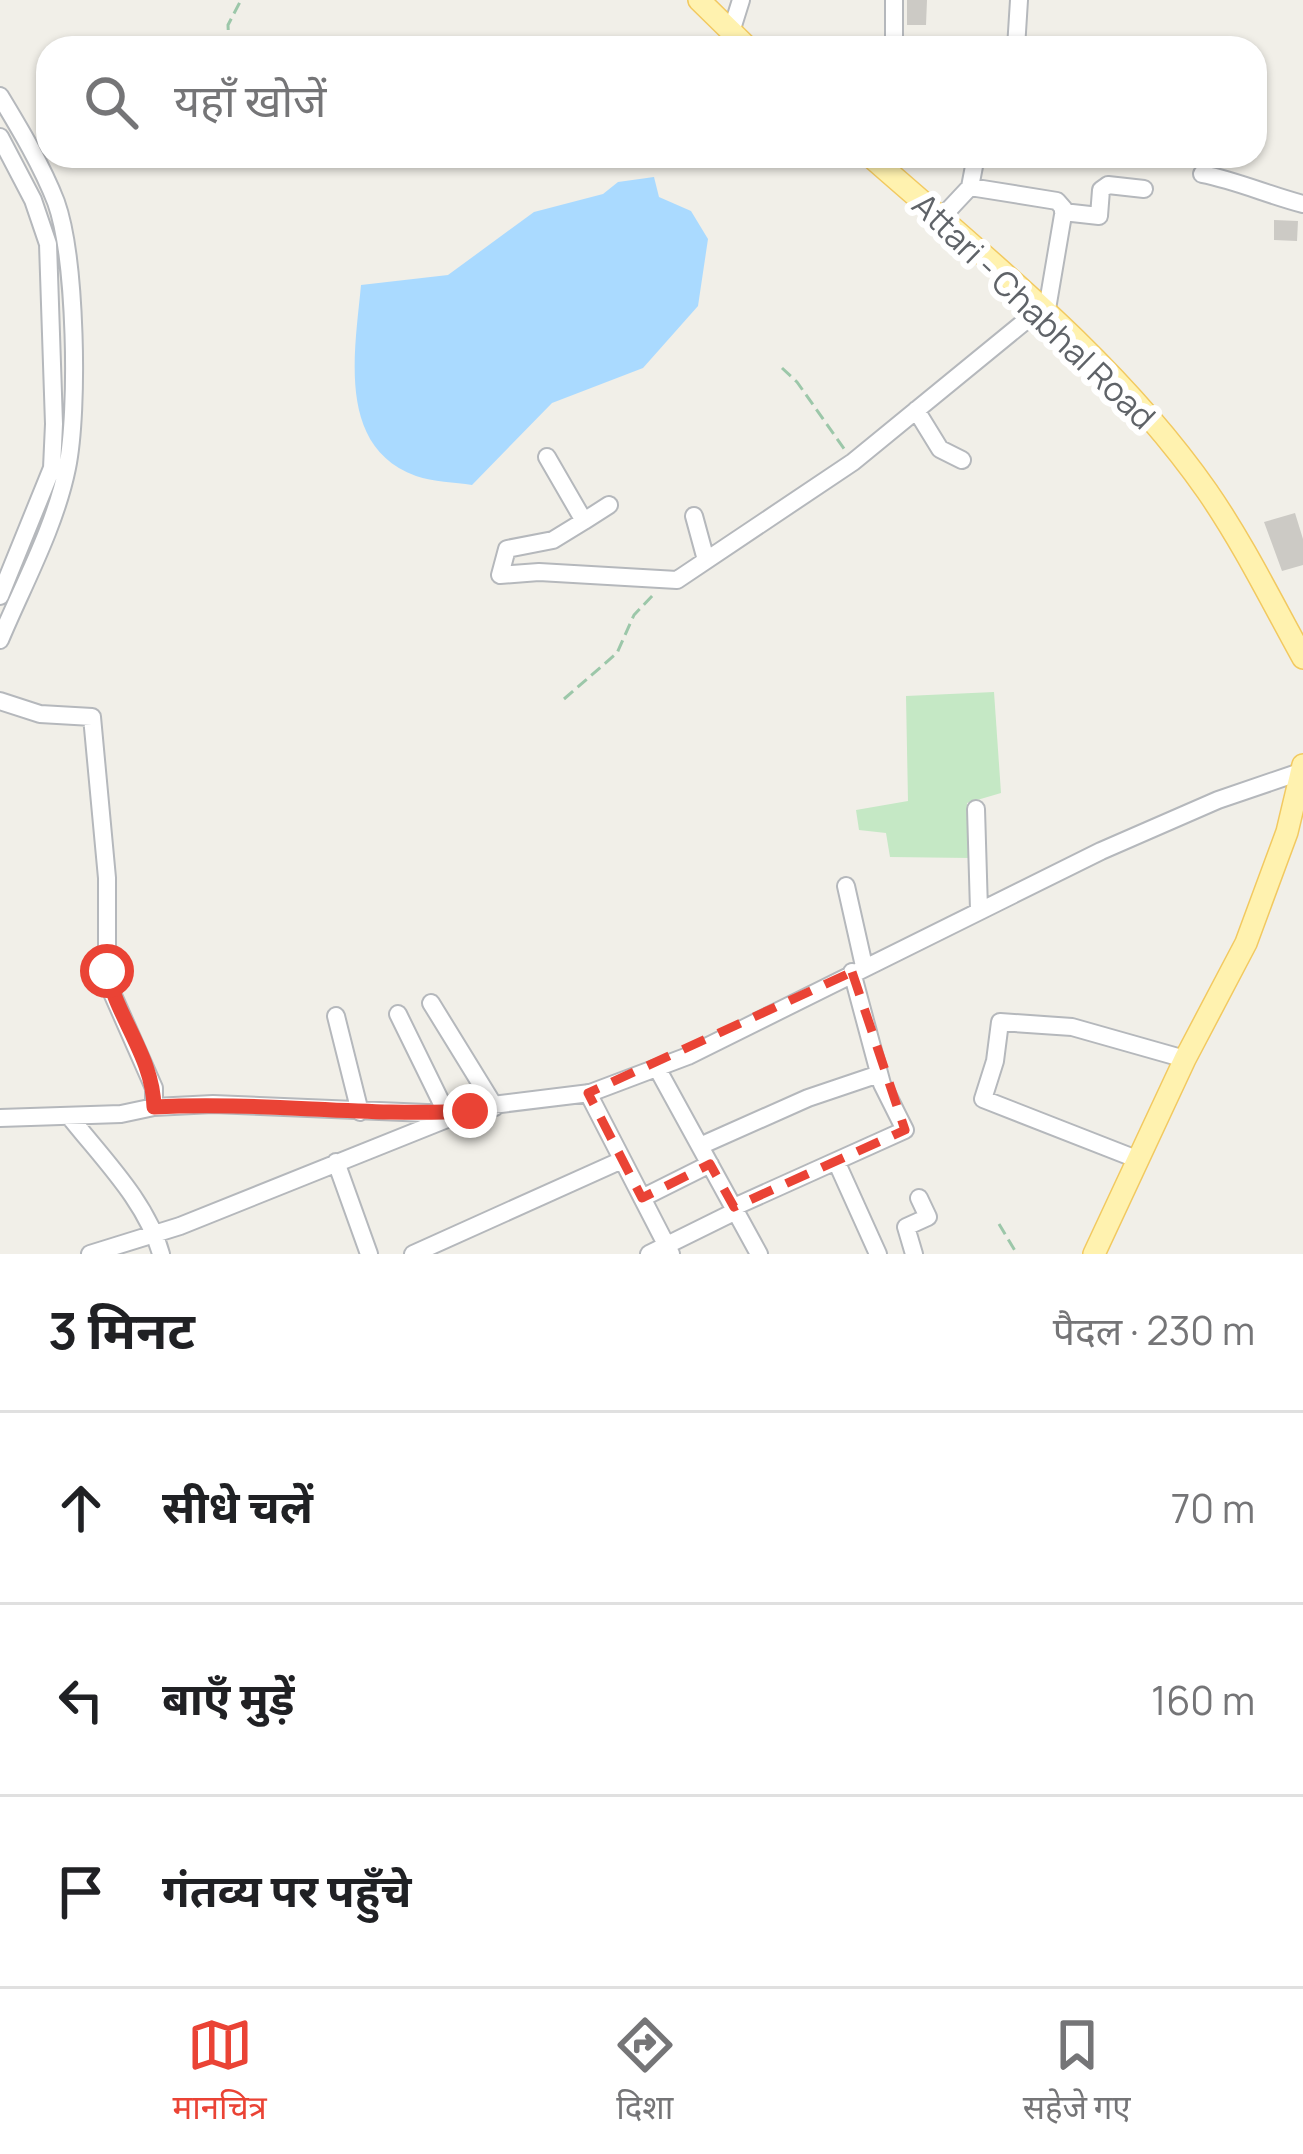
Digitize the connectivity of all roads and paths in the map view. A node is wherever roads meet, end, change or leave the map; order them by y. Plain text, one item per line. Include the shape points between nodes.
1 (241, 0) edge
2 (699, 0) edge
3 (741, 0) edge
4 (894, 0) edge
5 (1019, 0) edge
6 (731, 32) junction
7 (228, 36) edge
8 (735, 36) edge
9 (894, 36) edge
10 (1017, 36) edge
11 (0, 96) edge
12 (0, 137) edge
13 (36, 164) edge
14 (38, 168) edge
15 (884, 168) edge
16 (974, 168) edge
17 (1202, 174) dead end
18 (970, 187) junction
19 (1144, 189) dead end
20 (1303, 204) edge
21 (1064, 212) junction
22 (940, 218) junction
23 (1043, 312) junction
24 (782, 368) dead end
25 (916, 410) junction
26 (547, 457) dead end
27 (962, 460) dead end
28 (853, 462) junction
29 (609, 505) dead end
30 (694, 516) dead end
31 (584, 520) junction
32 (706, 560) junction
33 (677, 580) junction
34 (0, 596) edge
35 (0, 640) edge
36 (1303, 658) edge
37 (564, 699) dead end
38 (0, 700) edge
39 (1301, 769) edge
40 (976, 809) dead end
41 (846, 886) dead end
42 (979, 910) junction
43 (858, 969) junction
44 (430, 1003) dead end
45 (398, 1014) dead end
46 (336, 1016) dead end
47 (1185, 1059) junction
48 (657, 1068) junction
49 (879, 1074) junction
50 (588, 1094) junction
51 (154, 1107) junction
52 (495, 1107) junction
53 (470, 1111) junction
54 (367, 1112) junction
55 (446, 1112) junction
56 (69, 1116) junction
57 (0, 1118) edge
58 (387, 1142) junction
59 (700, 1146) junction
60 (622, 1160) junction
61 (1139, 1160) junction
62 (836, 1161) junction
63 (336, 1162) junction
64 (710, 1164) junction
65 (642, 1198) junction
66 (919, 1198) dead end
67 (735, 1209) junction
68 (999, 1224) dead end
69 (155, 1234) junction
70 (662, 1251) edge
71 (90, 1254) edge
72 (160, 1254) edge
73 (369, 1254) edge
74 (413, 1254) edge
75 (759, 1254) edge
76 (878, 1254) edge
77 (914, 1254) edge
78 (1017, 1254) edge
79 (1094, 1254) edge

1 - 7 path
2 - 6 main road
3 - 6 street
4 - 9 street
5 - 10 street
6 - 8 main road
11 - 13 street
12 - 34 street via 48,244 54,424 52,467
14 - 35 street via 68,255 73,405 61,491
15 - 22 main road, Attari - Chabhal Road
16 - 18 street
17 - 20 street
18 - 21 street via 1057,201
18 - 22 street
19 - 21 street via 1108,185 1099,216
21 - 23 street
22 - 23 main road, Attari - Chabhal Road
23 - 25 street
23 - 36 main road, Attari - Chabhal Road via 1149,417 1208,492
24 - 28 path
25 - 27 street via 940,449
25 - 28 street
26 - 31 street
28 - 32 street
29 - 31 street
30 - 32 street
31 - 33 street via 553,541 507,549 500,575
32 - 33 street
33 - 37 path via 654,593 616,653
38 - 51 street via 40,714 92,717 107,971 154,1088
39 - 42 street via 1101,850
39 - 47 main road via 1272,878
40 - 42 street
41 - 43 street
42 - 43 street
43 - 48 street
43 - 49 street
44 - 52 street
45 - 55 street
46 - 54 street
47 - 61 main road
47 - 61 street via 1072,1027 1000,1022 983,1099
48 - 50 street
48 - 59 street
49 - 59 street
49 - 62 street via 904,1130
50 - 52 street
50 - 60 street
51 - 54 street
51 - 56 street
52 - 53 street
53 - 55 street
53 - 58 street
54 - 55 street
54 - 58 street
56 - 57 street
56 - 69 street
58 - 63 street
59 - 64 street
60 - 65 street
60 - 74 street
61 - 79 main road
62 - 67 street
62 - 76 street
63 - 69 street
63 - 73 street
64 - 65 street
64 - 67 street
65 - 70 street
66 - 77 street via 928,1217 906,1227
67 - 70 street
67 - 75 street
68 - 78 path
69 - 71 street
69 - 72 street

